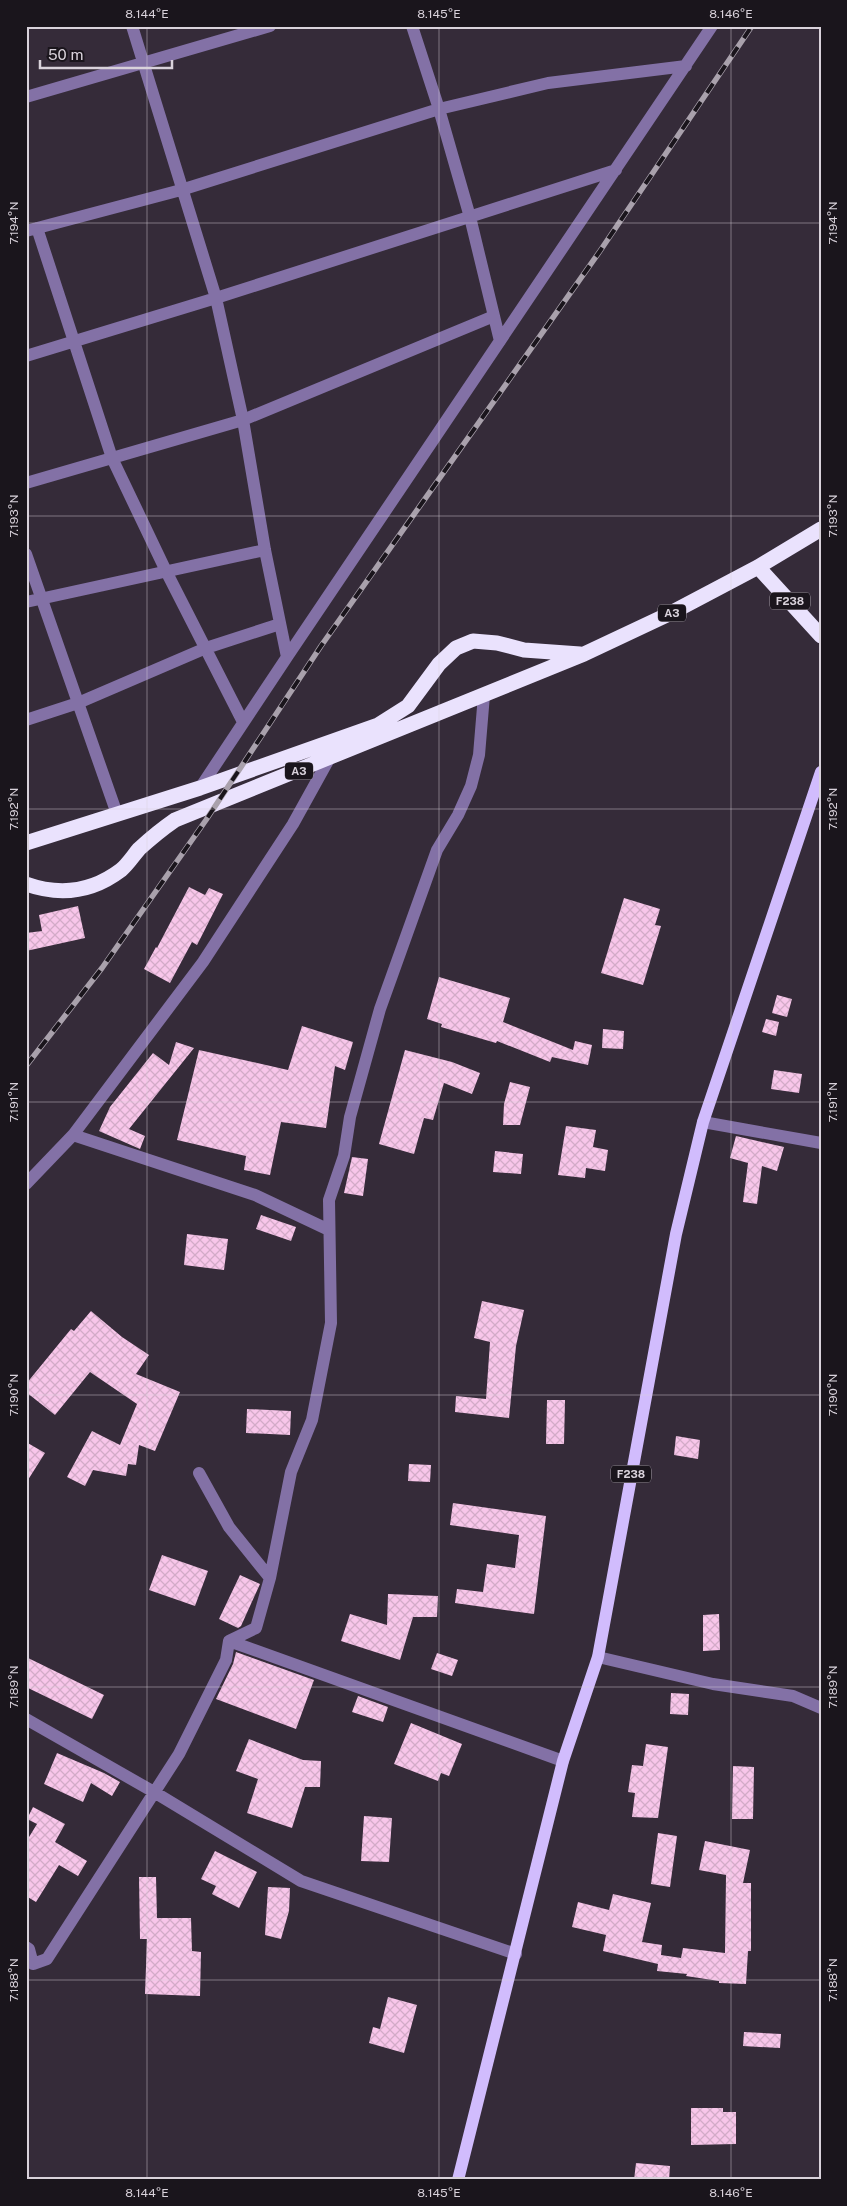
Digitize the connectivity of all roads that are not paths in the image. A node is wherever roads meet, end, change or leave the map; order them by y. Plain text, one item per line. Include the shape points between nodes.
1 (132, 26) edge
2 (270, 26) edge
3 (412, 26) edge
4 (712, 26) edge
5 (144, 64) junction
6 (686, 66) junction
7 (26, 97) edge
8 (439, 109) junction
9 (616, 170) junction
10 (181, 190) junction
11 (470, 216) junction
12 (31, 229) edge
13 (216, 298) junction
14 (494, 316) junction
15 (74, 341) junction
16 (500, 341) junction
17 (26, 356) edge
18 (243, 420) junction
19 (112, 458) junction
20 (26, 483) edge
21 (821, 529) edge
22 (265, 550) junction
23 (26, 554) edge
24 (758, 567) junction
25 (166, 571) junction
26 (42, 598) junction
27 (26, 602) edge
28 (280, 624) junction
29 (821, 636) edge
30 (206, 648) junction
31 (584, 654) junction
32 (287, 657) junction
33 (484, 695) junction
34 (78, 703) junction
35 (26, 720) edge
36 (243, 722) junction
37 (329, 759) junction
38 (821, 772) edge
39 (200, 788) junction
40 (117, 814) junction
41 (26, 843) edge
42 (26, 884) edge
43 (703, 1122) junction
44 (74, 1135) junction
45 (821, 1143) edge
46 (26, 1184) edge
47 (328, 1230) junction
48 (199, 1473) dead end
49 (270, 1578) junction
50 (229, 1641) junction
51 (598, 1657) junction
52 (821, 1708) edge
53 (26, 1720) edge
54 (563, 1761) junction
55 (154, 1792) junction
56 (26, 1947) edge
57 (516, 1954) junction
58 (458, 2180) edge

1 - 5 street
2 - 5 street
3 - 8 street
4 - 6 street
5 - 7 street
5 - 10 street
6 - 8 street via 548,83
6 - 9 street
8 - 10 street
8 - 11 street
9 - 11 street
9 - 16 street
10 - 12 street
10 - 13 street
11 - 13 street
11 - 14 street
12 - 15 street
13 - 15 street
13 - 18 street
14 - 16 street
14 - 18 street
15 - 17 street
15 - 19 street
16 - 32 street
18 - 19 street
18 - 22 street
19 - 20 street
19 - 25 street
21 - 24 highway, A3
22 - 25 street
22 - 28 street
23 - 26 street
24 - 29 highway, F238
24 - 31 highway, A3
25 - 26 street
25 - 30 street
26 - 27 street
26 - 34 street
28 - 30 street
28 - 32 street
30 - 34 street
30 - 36 street
31 - 33 highway, A3
31 - 39 highway, A3 via 524,650 473,641 456,648 439,664 408,706 378,725
32 - 36 street
33 - 37 highway, A3
33 - 47 street via 479,755 471,786 437,850 380,1009 350,1117 344,1156 329,1200
34 - 35 street
34 - 40 street
36 - 39 street
37 - 42 highway, A3 via 175,820 156,832 123,869 104,881 62,892 44,891
37 - 44 street via 293,824 203,962
38 - 43 main road, F238
39 - 40 highway, A3
40 - 41 highway, A3
43 - 45 street
43 - 51 main road, F238 via 676,1234
44 - 46 street
44 - 47 street via 254,1195
47 - 49 street via 331,1322 312,1420 291,1472
48 - 49 street via 229,1527
49 - 50 street via 256,1628
50 - 54 street
50 - 55 street via 226,1660 179,1754
51 - 52 street via 713,1684 793,1696
51 - 54 main road, F238
53 - 55 street
54 - 57 main road, F238
55 - 56 street via 47,1958 32,1964
55 - 57 street via 301,1881
57 - 58 main road, F238

